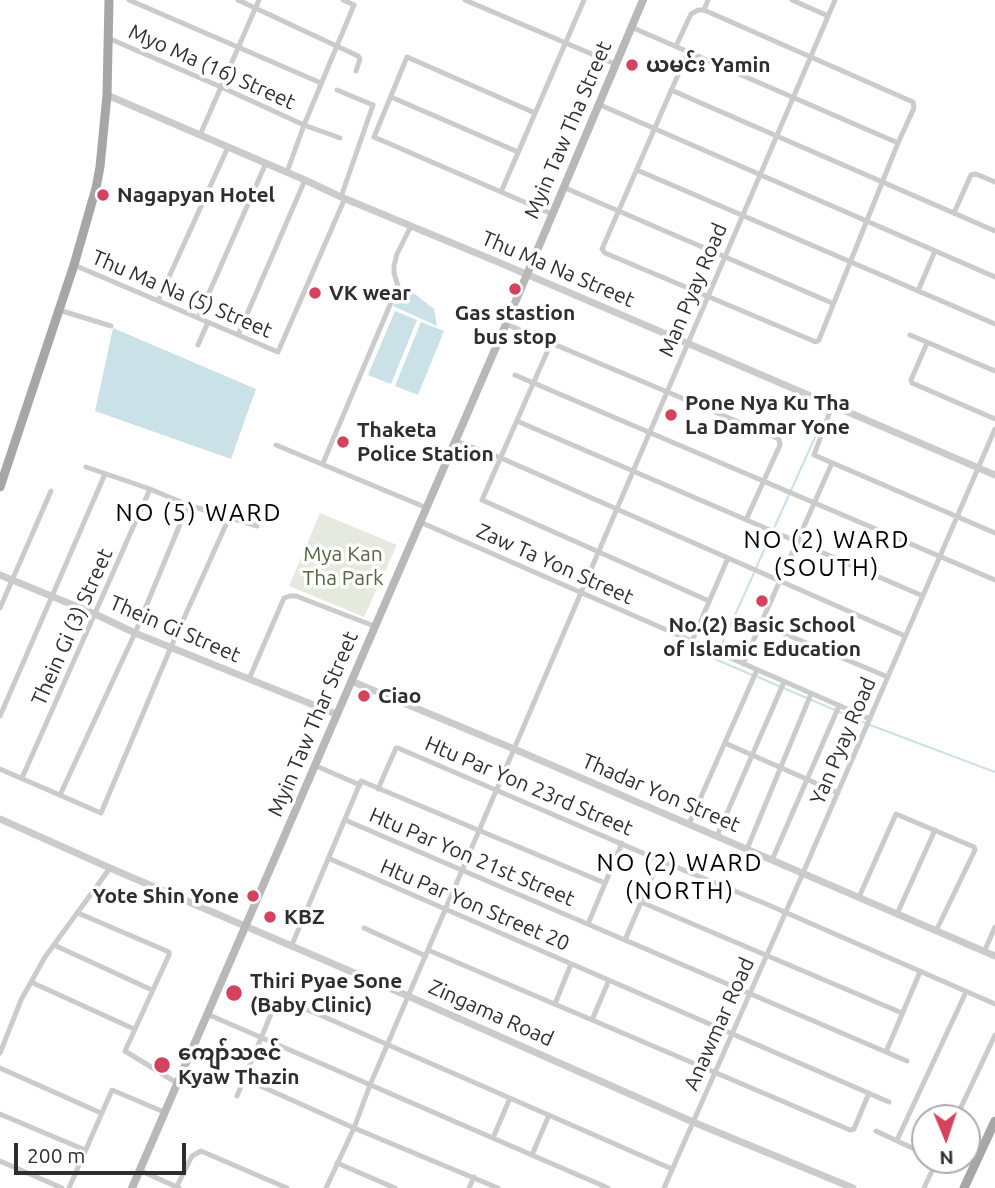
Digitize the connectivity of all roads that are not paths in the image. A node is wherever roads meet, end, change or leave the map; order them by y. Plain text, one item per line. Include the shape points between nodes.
1 (109, 0) edge
2 (129, 0) edge
3 (238, 0) edge
4 (259, 0) edge
5 (342, 0) edge
6 (465, 0) edge
7 (643, 0) edge
8 (708, 0) edge
9 (792, 0) edge
10 (835, 0) edge
11 (582, 1) edge
12 (256, 8) junction
13 (704, 10) junction
14 (828, 16) junction
15 (631, 27) junction
16 (107, 38) junction
17 (565, 43) junction
18 (338, 45) junction
19 (676, 46) junction
20 (239, 47) junction
21 (688, 51) junction
22 (810, 57) junction
23 (615, 64) junction
24 (356, 71) dead end
25 (321, 83) junction
26 (221, 87) junction
27 (337, 90) dead end
28 (671, 90) junction
29 (107, 95) junction
30 (391, 97) junction
31 (793, 97) junction
32 (598, 104) junction
33 (535, 113) junction
34 (304, 125) junction
35 (655, 128) junction
36 (200, 135) junction
37 (776, 136) junction
38 (340, 138) dead end
39 (898, 143) junction
40 (228, 147) junction
41 (518, 152) junction
42 (267, 163) junction
43 (636, 170) junction
44 (287, 172) junction
45 (760, 175) junction
46 (305, 180) junction
47 (882, 182) junction
48 (995, 183) edge
49 (563, 187) junction
50 (501, 192) junction
51 (343, 198) junction
52 (619, 211) junction
53 (954, 213) junction
54 (552, 214) junction
55 (742, 216) junction
56 (866, 221) junction
57 (411, 226) junction
58 (995, 231) edge
59 (935, 251) junction
60 (724, 257) junction
61 (849, 261) junction
62 (74, 265) junction
63 (527, 275) junction
64 (995, 277) edge
65 (918, 291) junction
66 (708, 295) junction
67 (158, 301) junction
68 (832, 303) junction
69 (59, 310) junction
70 (198, 318) junction
71 (208, 322) junction
72 (506, 324) junction
73 (995, 324) edge
74 (111, 327) dead end
75 (238, 335) junction
76 (911, 335) dead end
77 (551, 343) junction
78 (927, 343) junction
79 (688, 344) junction
80 (198, 345) dead end
81 (995, 371) edge
82 (515, 375) dead end
83 (534, 383) junction
84 (667, 392) junction
85 (832, 405) junction
86 (995, 419) edge
87 (517, 421) junction
88 (995, 429) edge
89 (650, 432) junction
90 (456, 441) junction
91 (276, 444) dead end
92 (5, 458) edge
93 (501, 458) junction
94 (323, 463) junction
95 (832, 463) junction
96 (86, 467) dead end
97 (978, 468) junction
98 (633, 471) junction
99 (105, 474) junction
100 (995, 475) edge
101 (764, 482) junction
102 (0, 487) edge
103 (150, 489) junction
104 (51, 491) dead end
105 (814, 503) junction
106 (188, 505) junction
107 (426, 508) junction
108 (617, 509) junction
109 (957, 516) junction
110 (229, 517) junction
111 (746, 520) junction
112 (420, 522) junction
113 (257, 526) dead end
114 (995, 533) edge
115 (797, 542) junction
116 (598, 552) junction
117 (939, 556) junction
118 (728, 558) junction
119 (0, 575) edge
120 (12, 580) junction
121 (995, 580) edge
122 (780, 581) junction
123 (581, 593) junction
124 (923, 596) junction
125 (53, 597) junction
126 (709, 601) junction
127 (0, 608) edge
128 (95, 614) junction
129 (761, 624) junction
130 (374, 626) junction
131 (135, 633) junction
132 (905, 636) junction
133 (692, 641) junction
134 (171, 648) junction
135 (743, 664) junction
136 (757, 670) junction
137 (888, 677) junction
138 (249, 679) junction
139 (351, 681) junction
140 (784, 682) junction
141 (811, 694) junction
142 (839, 706) junction
143 (336, 714) junction
144 (0, 716) edge
145 (870, 719) junction
146 (725, 743) junction
147 (514, 749) junction
148 (752, 755) junction
149 (314, 765) junction
150 (781, 768) junction
151 (0, 769) edge
152 (22, 778) junction
153 (807, 780) junction
154 (360, 783) junction
155 (378, 789) junction
156 (497, 789) junction
157 (838, 793) junction
158 (60, 795) junction
159 (0, 819) edge
160 (345, 820) junction
161 (689, 824) junction
162 (936, 830) junction
163 (479, 831) junction
164 (717, 836) junction
165 (622, 843) junction
166 (747, 849) junction
167 (328, 858) junction
168 (659, 860) junction
169 (772, 860) junction
170 (110, 868) junction
171 (462, 870) junction
172 (803, 873) junction
173 (605, 883) junction
174 (859, 897) junction
175 (641, 902) junction
176 (446, 909) junction
177 (78, 913) junction
178 (785, 913) junction
179 (897, 914) junction
180 (588, 924) junction
181 (244, 927) junction
182 (995, 927) edge
183 (364, 928) dead end
184 (936, 931) junction
185 (625, 940) junction
186 (54, 945) junction
187 (291, 947) junction
188 (984, 952) junction
189 (427, 953) junction
190 (766, 955) junction
191 (995, 956) edge
192 (571, 964) junction
193 (920, 972) junction
194 (609, 980) junction
195 (31, 982) junction
196 (152, 990) junction
197 (966, 992) junction
198 (750, 993) junction
199 (408, 996) junction
200 (555, 1004) junction
201 (995, 1004) edge
202 (902, 1013) junction
203 (206, 1014) junction
204 (592, 1020) junction
205 (134, 1030) junction
206 (732, 1034) junction
207 (995, 1035) edge
208 (261, 1038) junction
209 (387, 1045) junction
210 (886, 1052) junction
211 (0, 1053) edge
212 (907, 1061) dead end
213 (0, 1068) edge
214 (715, 1073) junction
215 (245, 1079) junction
216 (177, 1083) junction
217 (370, 1085) junction
218 (869, 1093) junction
219 (237, 1096) dead end
220 (510, 1098) junction
221 (889, 1102) dead end
222 (963, 1104) edge
223 (164, 1112) junction
224 (101, 1113) junction
225 (0, 1114) edge
226 (549, 1115) junction
227 (995, 1121) edge
228 (693, 1122) junction
229 (354, 1128) junction
230 (876, 1131) dead end
231 (493, 1138) junction
232 (897, 1140) junction
233 (911, 1147) edge
234 (85, 1150) junction
235 (532, 1155) junction
236 (0, 1161) edge
237 (337, 1163) junction
238 (672, 1169) junction
239 (139, 1170) junction
240 (474, 1177) junction
241 (62, 1188) edge
242 (69, 1188) edge
243 (132, 1188) edge
244 (177, 1188) edge
245 (287, 1188) edge
246 (326, 1188) edge
247 (394, 1188) edge
248 (469, 1188) edge
249 (498, 1188) edge
250 (608, 1188) edge
251 (664, 1188) edge
252 (853, 1188) edge
253 (964, 1188) edge

1 - 16 main road
2 - 20 street
3 - 12 street
4 - 12 street
5 - 18 street via 354,5
6 - 17 street
7 - 15 main road, Myin Taw Tha Street
8 - 13 street
9 - 14 street
10 - 14 street, Man Pyay Road
11 - 17 street
12 - 18 street
12 - 20 street
13 - 19 street via 691,14
13 - 22 street
14 - 22 street, Man Pyay Road
15 - 19 street
15 - 23 main road, Myin Taw Tha Street
16 - 26 street, Myo Ma (16) Street
16 - 29 main road
17 - 23 street
17 - 33 street
18 - 24 street via 360,57
18 - 25 street
19 - 21 street
20 - 25 street
20 - 26 street
21 - 28 street
21 - 31 street
22 - 31 street, Man Pyay Road
22 - 39 street via 913,102
23 - 32 main road, Myin Taw Tha Street
25 - 34 street
26 - 34 street, Myo Ma (16) Street
26 - 36 street
27 - 51 street via 373,108
28 - 35 street
28 - 37 street
29 - 36 street, Thu Ma Na Street
29 - 62 main road via 100,167
30 - 33 street via 407,57
30 - 41 street
30 - 50 street via 374,137
31 - 37 street, Man Pyay Road
31 - 39 street
32 - 35 street
32 - 49 main road, Myin Taw Tha Street
33 - 41 street
34 - 38 street, Myo Ma (16) Street
34 - 44 street
35 - 43 street
35 - 45 street
36 - 40 street, Thu Ma Na Street
37 - 45 street, Man Pyay Road
37 - 47 street
39 - 47 street
40 - 42 street, Thu Ma Na Street
40 - 67 street
41 - 50 street
42 - 44 street, Thu Ma Na Street
42 - 70 street
43 - 52 street
43 - 55 street
44 - 46 street, Thu Ma Na Street
45 - 55 street, Man Pyay Road
45 - 56 street
46 - 51 street, Thu Ma Na Street
46 - 75 street
47 - 53 street
47 - 56 street
48 - 53 street via 971,175
49 - 52 street
49 - 54 main road, Myin Taw Tha Street
50 - 54 street
51 - 57 street, Thu Ma Na Street
51 - 75 street, Thu Ma Na (5) Street via 280,350
52 - 60 street
52 - 66 street via 602,250 605,253
53 - 58 street
54 - 63 main road, Myin Taw Tha Street
55 - 60 street, Man Pyay Road
55 - 61 street
56 - 59 street
56 - 61 street
57 - 63 street, Thu Ma Na Street
57 - 94 street via 394,267 398,286
59 - 64 street
59 - 65 street
60 - 66 street, Man Pyay Road
60 - 68 street
61 - 65 street
61 - 68 street
62 - 67 street, Thu Ma Na (5) Street
62 - 69 main road
63 - 72 main road, Myin Taw Thar Street
63 - 79 street, Thu Ma Na Street
65 - 73 street
66 - 68 street via 816,341
66 - 79 street, Man Pyay Road
67 - 70 street, Thu Ma Na (5) Street
69 - 74 street
69 - 92 main road
70 - 71 street, Thu Ma Na (5) Street
71 - 75 street, Thu Ma Na (5) Street
71 - 80 street
72 - 77 street
72 - 90 main road, Myin Taw Thar Street
76 - 78 street
77 - 83 street
77 - 84 street
78 - 81 street
78 - 86 street via 912,383
79 - 84 street, Man Pyay Road
79 - 85 street, Thu Ma Na Street
82 - 83 street
83 - 87 street
83 - 89 street
84 - 89 street, Man Pyay Road
84 - 101 street via 780,441
85 - 95 street via 814,455
85 - 97 street, Thu Ma Na Street
87 - 93 street
87 - 98 street
88 - 97 street, Yan Pyay Road
89 - 98 street, Man Pyay Road
89 - 101 street
90 - 93 street
90 - 107 main road, Myin Taw Thar Street
91 - 94 street
92 - 102 main road
93 - 108 street
93 - 116 street via 482,500
94 - 107 street
95 - 105 street
95 - 109 street
96 - 99 street
97 - 100 street, Thu Ma Na Street
97 - 109 street, Yan Pyay Road
98 - 108 street, Man Pyay Road
98 - 111 street
99 - 103 street
99 - 125 street
101 - 105 street
101 - 111 street
103 - 106 street
103 - 128 street, Thein Gi (3) Street
104 - 120 street
105 - 115 street
105 - 117 street
106 - 110 street
106 - 131 street
107 - 112 main road, Myin Taw Thar Street
108 - 116 street, Man Pyay Road
108 - 118 street
109 - 114 street
109 - 117 street, Yan Pyay Road
110 - 113 street
110 - 134 street
111 - 115 street
112 - 123 street, Zaw Ta Yon Street
112 - 130 main road, Myin Taw Thar Street
115 - 122 street
115 - 124 street
116 - 123 street, Man Pyay Road
116 - 126 street
117 - 121 street
117 - 124 street, Yan Pyay Road
118 - 122 street
118 - 126 street
119 - 120 street, Thein Gi Street
120 - 125 street, Thein Gi Street
120 - 127 street
122 - 129 street
122 - 132 street
123 - 133 street, Zaw Ta Yon Street
123 - 147 street, Man Pyay Road
124 - 132 street, Yan Pyay Road
125 - 128 street, Thein Gi Street
125 - 144 street
126 - 133 street
128 - 131 street, Thein Gi Street
128 - 152 street, Thein Gi (3) Street
129 - 135 street
129 - 137 street
130 - 138 street via 296,596 284,598
130 - 139 main road, Myin Taw Thar Street
131 - 134 street, Thein Gi Street
131 - 158 street
132 - 137 street, Yan Pyay Road
133 - 135 street, Zaw Ta Yon Street
134 - 138 street, Thein Gi Street
134 - 158 street via 101,813
135 - 136 street, Zaw Ta Yon Street
136 - 140 street, Zaw Ta Yon Street
136 - 146 street
137 - 145 street, Yan Pyay Road
138 - 143 street, Thein Gi Street
139 - 143 main road, Myin Taw Thar Street
139 - 147 street, Thadar Yon Street
140 - 141 street, Zaw Ta Yon Street
140 - 148 street
141 - 142 street, Zaw Ta Yon Street
141 - 150 street
142 - 145 street, Zaw Ta Yon Street
142 - 153 street
143 - 149 main road, Myin Taw Thar Street
145 - 157 street, Yan Pyay Road
146 - 148 street
146 - 161 street
147 - 156 street, Man Pyay Road
147 - 161 street, Thadar Yon Street
148 - 150 street
148 - 164 street
149 - 154 street
149 - 181 main road, Myin Taw Thar Street
150 - 153 street
150 - 166 street
151 - 152 street
152 - 158 street
153 - 157 street
153 - 169 street
154 - 155 street
154 - 160 street
155 - 156 street, Htu Par Yon 23rd Street via 397,748
155 - 163 street
156 - 163 street, Man Pyay Road
156 - 165 street, Htu Par Yon 23rd Street
157 - 172 street, Yan Pyay Road
159 - 170 street, Zingama Road
160 - 167 street
160 - 171 street, Htu Par Yon 21st Street
161 - 164 street, Thadar Yon Street
162 - 174 street via 896,814
162 - 179 street
162 - 184 street via 975,848
163 - 171 street, Man Pyay Road
163 - 173 street
164 - 166 street, Thadar Yon Street
165 - 168 street, Htu Par Yon 23rd Street
165 - 173 street
166 - 169 street, Thadar Yon Street
167 - 176 street, Htu Par Yon Street 20
167 - 187 street
168 - 175 street
168 - 178 street, Htu Par Yon 23rd Street
169 - 172 street, Thadar Yon Street
170 - 177 street
170 - 181 street, Zingama Road
171 - 176 street, Man Pyay Road
171 - 180 street, Htu Par Yon 21st Street
172 - 174 street, Thadar Yon Street
172 - 178 street, Anawmar Road
173 - 180 street
174 - 179 street, Thadar Yon Street
175 - 185 street
175 - 190 street
176 - 189 street, Man Pyay Road
176 - 192 street, Htu Par Yon Street 20
177 - 186 street
177 - 196 street via 169,952
178 - 190 street, Anawmar Road
178 - 193 street, Htu Par Yon 23rd Street
179 - 184 street, Thadar Yon Street
180 - 185 street, Htu Par Yon 21st Street
181 - 187 street, Zingama Road
181 - 203 main road, Myin Taw Thar Street
182 - 188 street
183 - 189 street
184 - 188 street, Thadar Yon Street
185 - 198 street, Htu Par Yon 21st Street
186 - 195 street
186 - 196 street
187 - 199 street, Zingama Road
188 - 191 street, Thadar Yon Street
189 - 199 street, Man Pyay Road
189 - 200 street
190 - 198 street, Anawmar Road
190 - 202 street
192 - 194 street, Htu Par Yon Street 20
192 - 200 street
193 - 197 street, Htu Par Yon 23rd Street
193 - 202 street
194 - 204 street
194 - 206 street, Htu Par Yon Street 20
195 - 205 street
195 - 211 street
196 - 205 street
197 - 201 street, Htu Par Yon 23rd Street
197 - 232 street
198 - 206 street, Anawmar Road
198 - 210 street, Htu Par Yon 21st Street
199 - 209 street, Man Pyay Road
199 - 228 street, Zingama Road
200 - 204 street
202 - 210 street
203 - 208 street
203 - 216 main road, Myin Taw Thar Street
204 - 214 street
205 - 216 street via 126,1053
206 - 214 street, Anawmar Road
206 - 218 street, Htu Par Yon Street 20
207 - 222 street
208 - 209 street via 281,1000
208 - 215 street
208 - 217 street
209 - 217 street, Man Pyay Road
209 - 220 street
210 - 212 street, Htu Par Yon 21st Street
213 - 224 street
214 - 218 street via 852,1130
214 - 228 street, Anawmar Road
215 - 219 street
215 - 229 street
216 - 223 main road, Myin Taw Thar Street
217 - 229 street, Man Pyay Road
217 - 231 street
218 - 221 street, Htu Par Yon Street 20
220 - 226 street
220 - 231 street
223 - 224 street via 112,1090
223 - 239 main road, Myin Taw Thar Street
224 - 234 street
225 - 234 street
226 - 235 street
226 - 238 street
227 - 253 main road
228 - 238 street, Anawmar Road
228 - 252 street, Zingama Road
229 - 237 street, Man Pyay Road
229 - 240 street
230 - 232 street
231 - 235 street
232 - 233 street
234 - 242 street
235 - 250 street
236 - 241 street
237 - 246 street, Man Pyay Road
237 - 247 street
238 - 251 street, Anawmar Road
239 - 243 main road, Myin Taw Thar Street
239 - 244 street
240 - 248 street
240 - 249 street
244 - 245 street via 192,1156 201,1151

